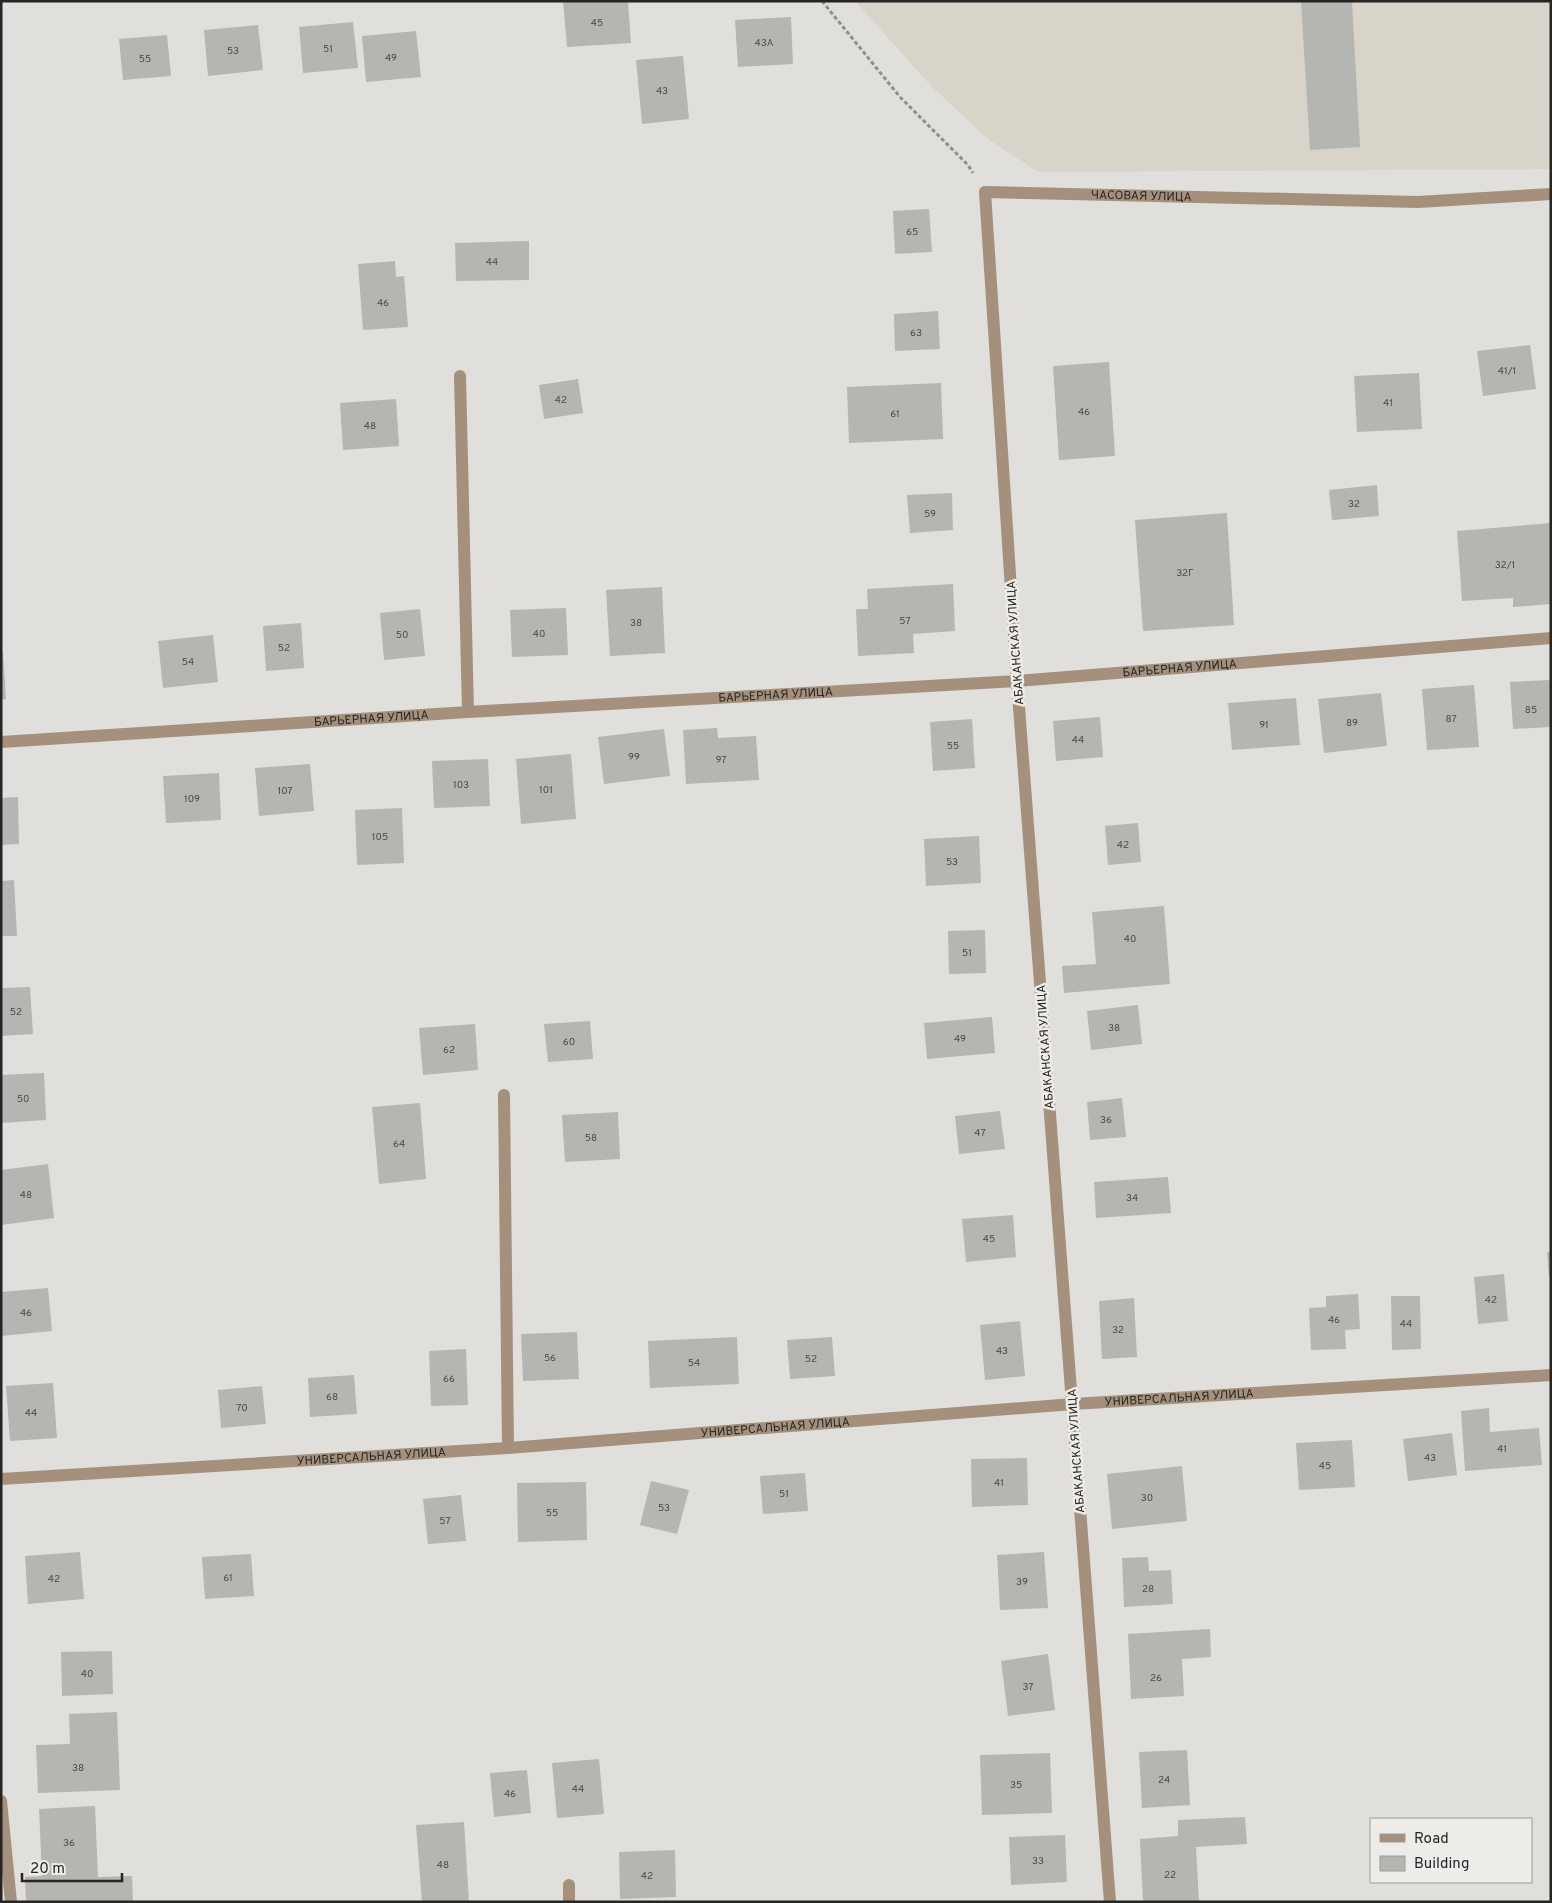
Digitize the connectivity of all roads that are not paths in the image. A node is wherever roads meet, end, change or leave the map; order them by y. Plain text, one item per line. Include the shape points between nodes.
1 (985, 192) joint
2 (1551, 194) edge
3 (460, 376) dead end
4 (1551, 638) edge
5 (1017, 681) junction
6 (468, 712) junction
7 (1, 742) edge
8 (504, 1095) dead end
9 (1551, 1375) edge
10 (1073, 1404) junction
11 (508, 1448) junction
12 (1, 1479) edge
13 (1, 1800) edge
14 (568, 1885) dead end
15 (10, 1902) edge
16 (569, 1902) edge
17 (1110, 1902) edge

1 - 2 street, ЧАСОВАЯ УЛИЦА via 1418,202
1 - 5 street, АБАКАНСКАЯ УЛИЦА
3 - 6 street
4 - 5 street, БАРЬЕРНАЯ УЛИЦА
5 - 6 street, БАРЬЕРНАЯ УЛИЦА
5 - 10 street, АБАКАНСКАЯ УЛИЦА
6 - 7 street, БАРЬЕРНАЯ УЛИЦА
8 - 11 street
9 - 10 street, УНИВЕРСАЛЬНАЯ УЛИЦА
10 - 11 street, УНИВЕРСАЛЬНАЯ УЛИЦА
10 - 17 street, АБАКАНСКАЯ УЛИЦА
11 - 12 street, УНИВЕРСАЛЬНАЯ УЛИЦА
13 - 15 street
14 - 16 street

